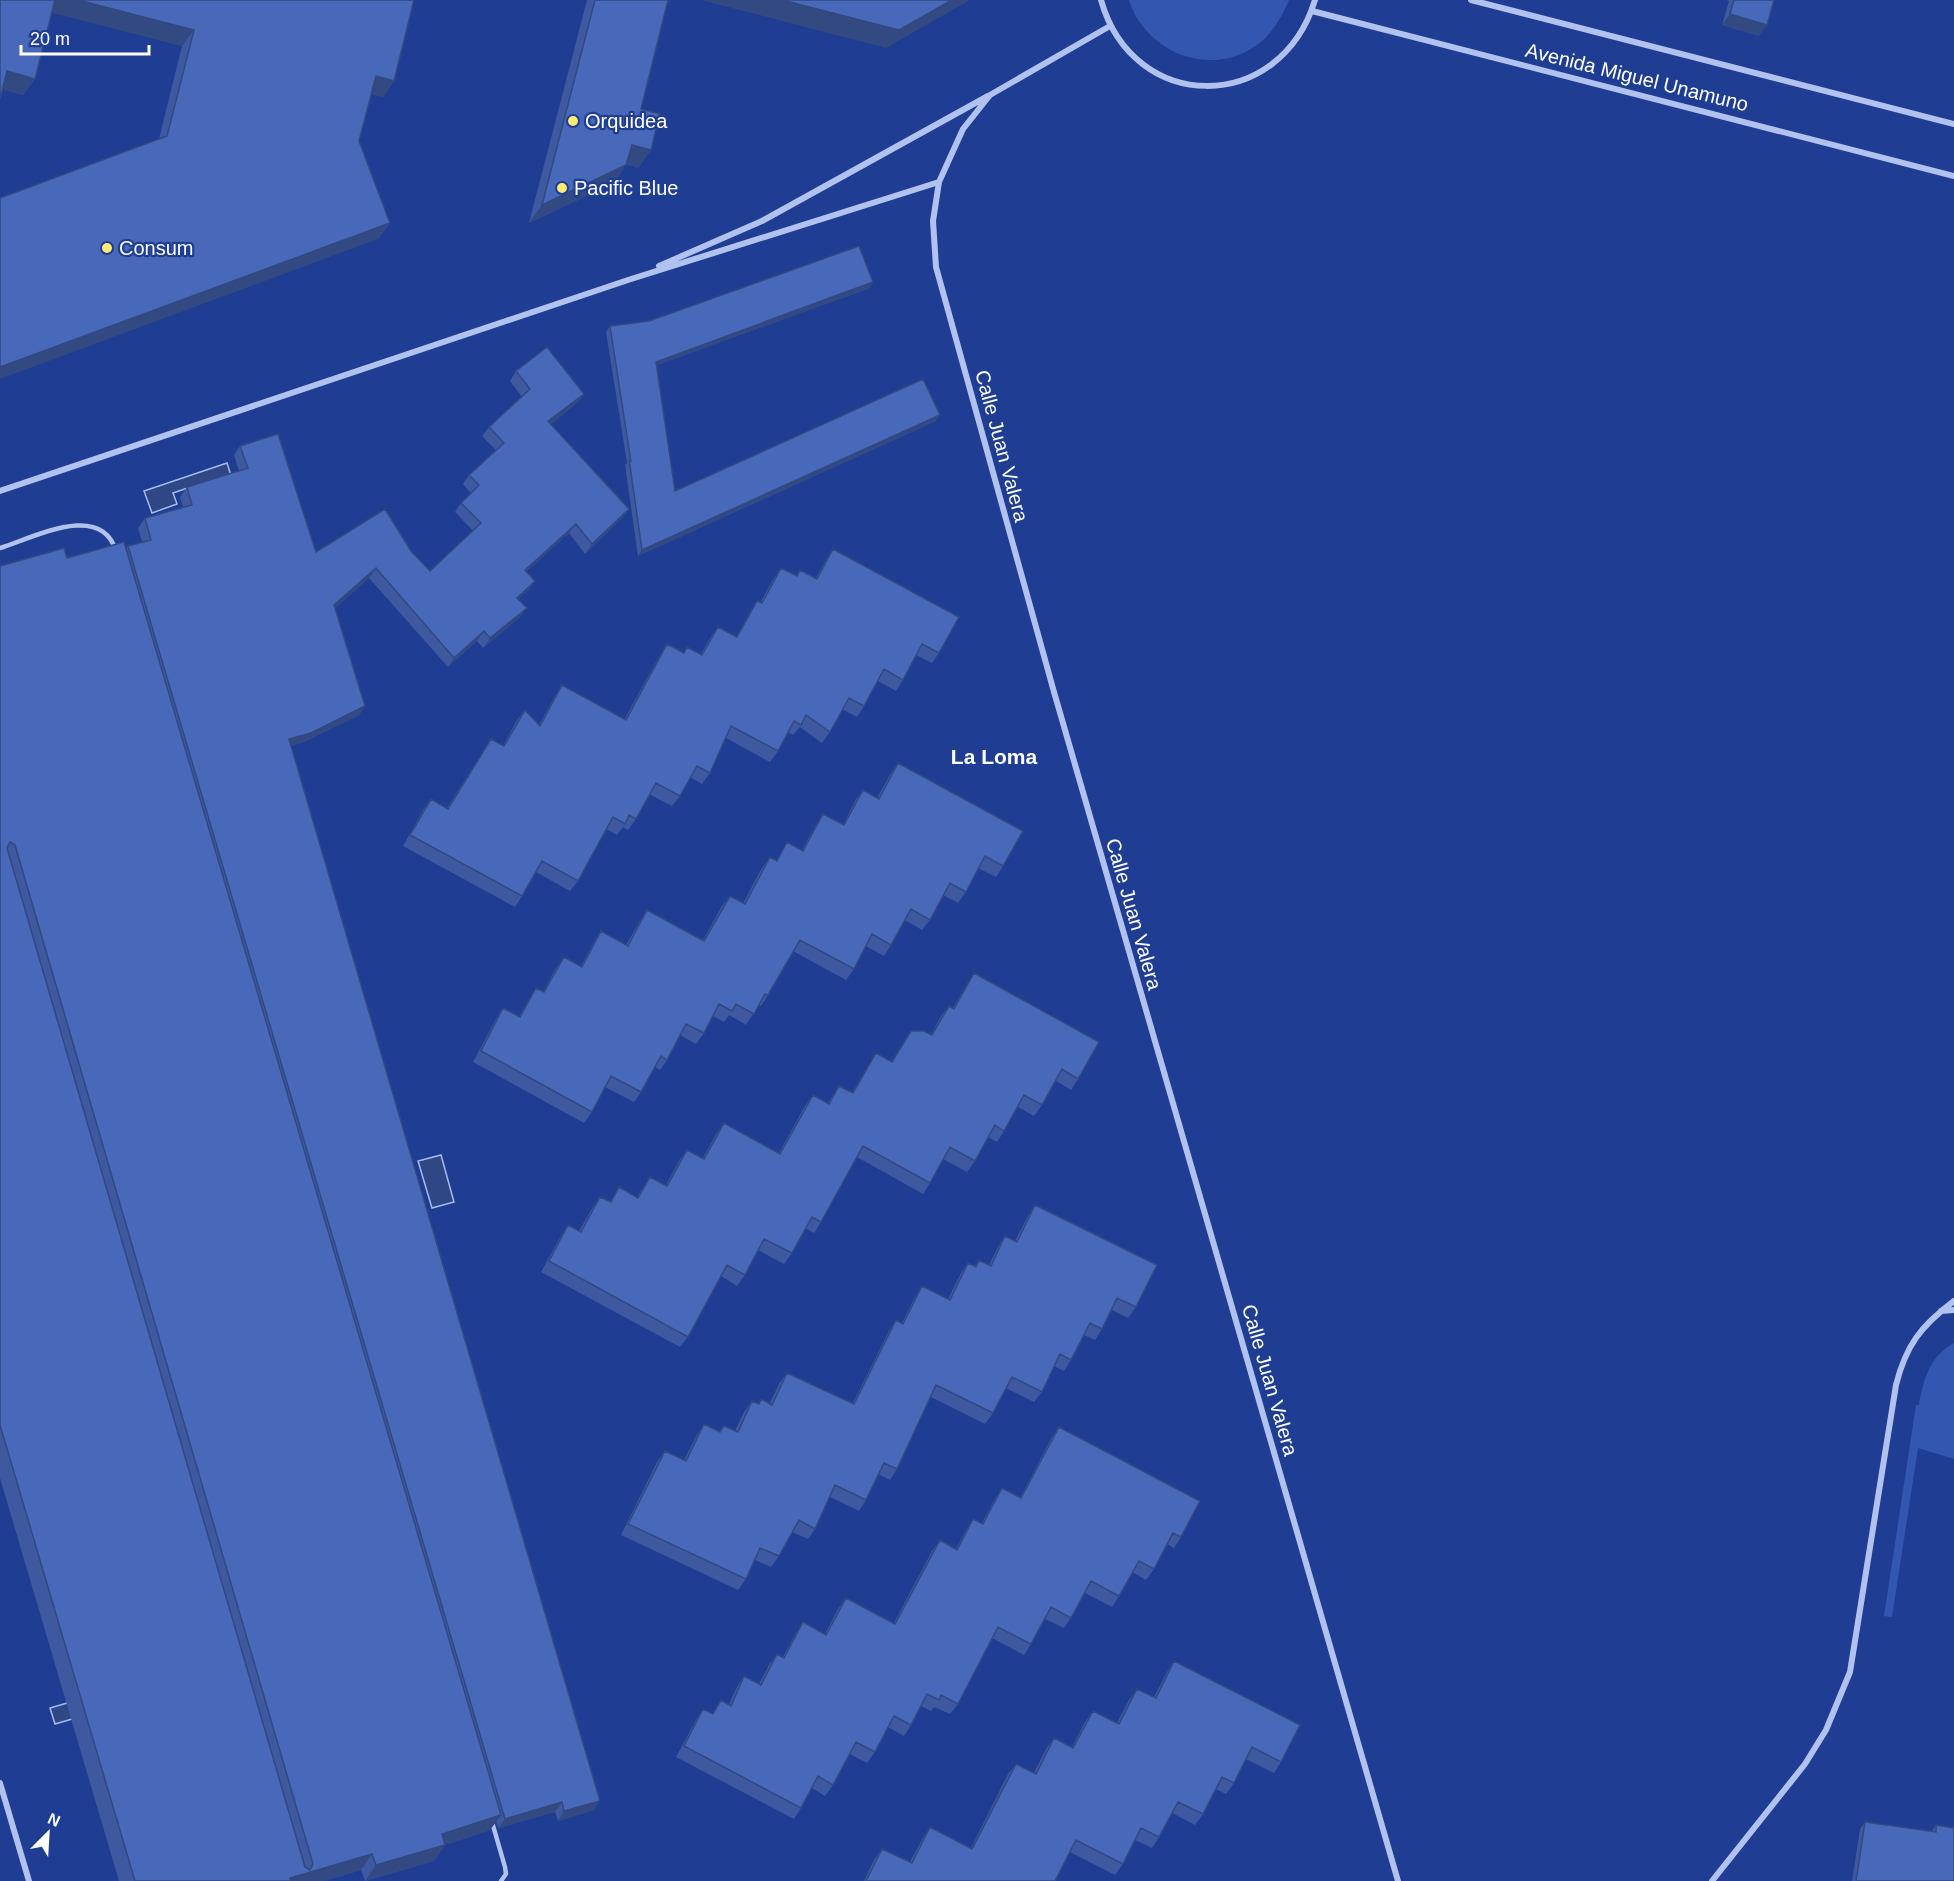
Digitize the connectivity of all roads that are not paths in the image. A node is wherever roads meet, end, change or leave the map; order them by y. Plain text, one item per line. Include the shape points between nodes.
1 (1101, 0) edge
2 (1315, 0) edge
3 (1471, 0) edge
4 (1312, 11) junction
5 (1110, 26) junction
6 (990, 94) junction
7 (1954, 124) edge
8 (1954, 176) edge
9 (939, 182) junction
10 (628, 280) junction
11 (0, 491) edge
12 (0, 548) edge
13 (118, 556) edge
14 (1954, 1301) edge
15 (1954, 1310) edge
16 (1941, 1311) junction
17 (0, 1783) edge
18 (488, 1810) edge
19 (29, 1881) edge
20 (501, 1881) edge
21 (1398, 1881) edge
22 (1712, 1881) edge

1 - 5 street
2 - 4 street
3 - 7 street, Avenida Miguel Unamuno
4 - 5 street via 1290,50 1267,70 1239,82 1209,86 1180,82 1152,70 1128,51
4 - 8 street, Avenida Miguel Unamuno
5 - 6 street, Calle Juan Valera
6 - 9 street, Calle Juan Valera via 963,129
6 - 10 street via 762,221
9 - 10 street
9 - 21 street, Calle Juan Valera via 933,221 936,267 1082,792
10 - 11 street
12 - 13 lane via 87,524 108,534
14 - 16 street
15 - 16 street
16 - 22 street via 1922,1327 1903,1356 1850,1672 1839,1703 1805,1764
17 - 19 street
18 - 20 lane via 505,1867

